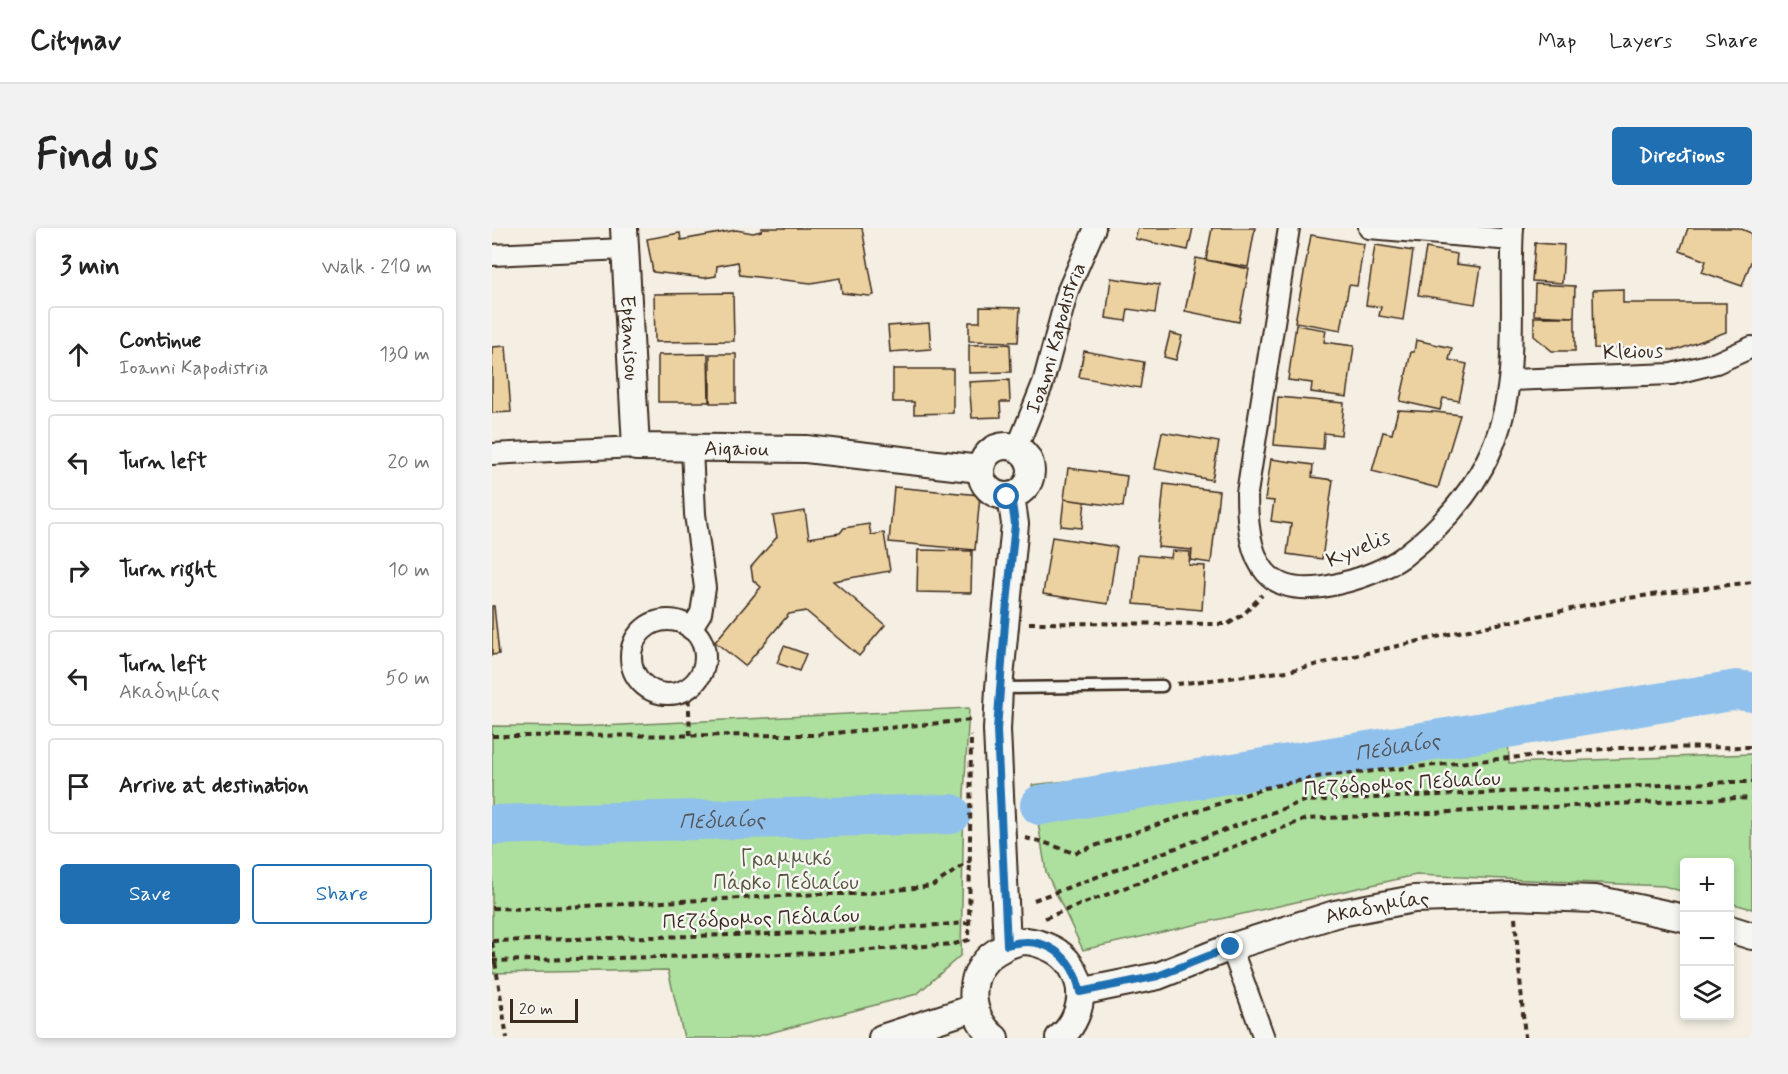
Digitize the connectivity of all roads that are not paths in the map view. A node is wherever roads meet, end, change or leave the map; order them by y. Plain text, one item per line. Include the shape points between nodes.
1 (1095, 228) edge
2 (1289, 228) edge
3 (1368, 228) edge
4 (1513, 234) edge
5 (624, 238) edge
6 (492, 255) edge
7 (1752, 346) edge
8 (1510, 380) junction
9 (636, 447) junction
10 (692, 448) junction
11 (1017, 448) junction
12 (492, 454) edge
13 (980, 469) junction
14 (1011, 496) junction
15 (692, 629) junction
16 (1162, 686) road end
17 (999, 688) junction
18 (1680, 917) edge
19 (1734, 930) edge
20 (1752, 936) edge
21 (1007, 945) junction
22 (1231, 947) junction
23 (1080, 992) junction
24 (974, 1008) junction
25 (882, 1038) edge
26 (995, 1038) edge
27 (1059, 1038) edge
28 (1264, 1038) edge

1 - 11 street, Ioanni Kapodistria via 1068,290 1042,383
2 - 8 street, Kyvelis via 1247,493 1251,546 1262,569 1275,582 1297,588 1326,588 1401,559 1439,526 1468,492 1490,453 1503,417
3 - 4 street, Kyvelis
4 - 8 street, Kyvelis
5 - 6 street
5 - 9 street, Eptanisou
7 - 8 street, Kleious via 1716,363 1672,374
9 - 10 street, Aigaiou
9 - 12 street, Aigaiou
10 - 13 street, Aigaiou via 806,449
10 - 15 street via 705,588 701,613
11 - 13 street via 993,449 986,454
11 - 14 street via 1029,460 1031,477 1023,491
13 - 14 street via 991,492
14 - 17 street via 1015,524
15 - 15 street via 704,648 705,659 697,680 678,693 666,694 643,684 631,662 632,649 645,628 669,620
16 - 17 lane
17 - 21 street via 997,730
18 - 22 street, Ακαδημίας via 1595,899 1414,898 1335,914
19 - 20 street
21 - 23 street via 1025,941 1059,953 1070,964
21 - 24 street via 980,969 973,989
22 - 23 street, Ακαδημίας via 1158,976
22 - 28 street
23 - 27 street via 1074,1022
24 - 25 street
24 - 26 street

